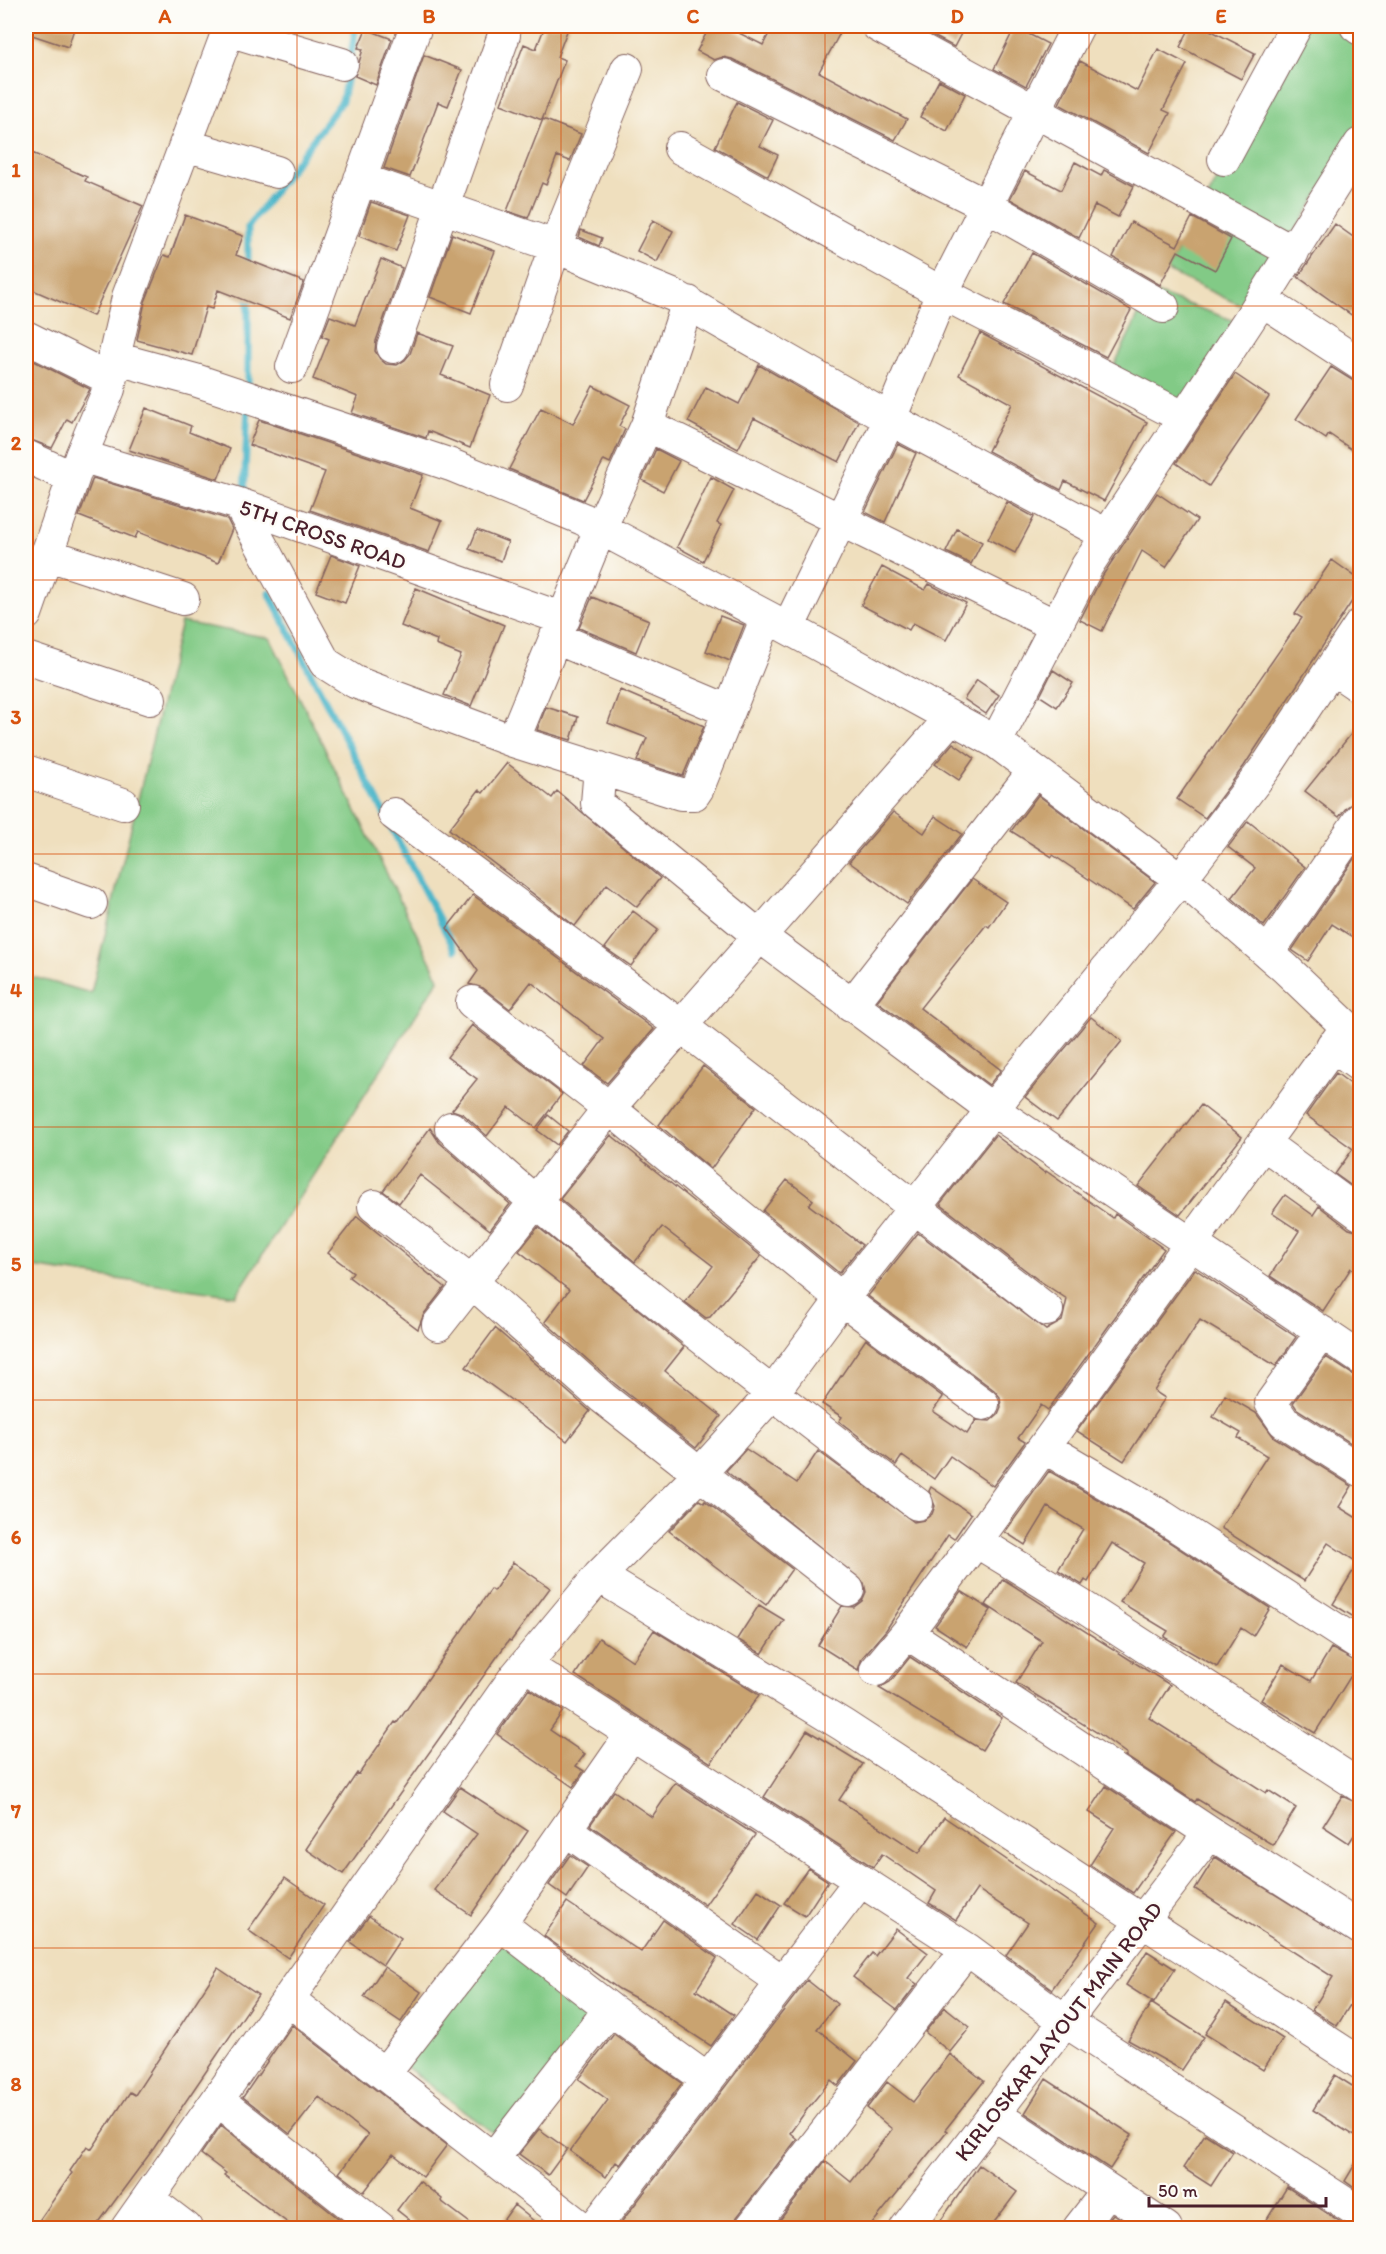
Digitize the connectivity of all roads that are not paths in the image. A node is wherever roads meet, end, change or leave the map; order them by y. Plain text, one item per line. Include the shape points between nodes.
1 (416, 26) edge
2 (878, 26) edge
3 (1078, 26) edge
4 (1296, 26) edge
5 (1356, 26) edge
6 (229, 28) edge
7 (1360, 29) edge
8 (504, 35) dead end
9 (342, 64) dead end
10 (627, 69) dead end
11 (724, 75) dead end
12 (1035, 110) junction
13 (1360, 144) edge
14 (184, 145) junction
15 (680, 148) dead end
16 (1224, 159) dead end
17 (277, 172) dead end
18 (360, 179) junction
19 (987, 206) junction
20 (442, 208) junction
21 (555, 247) junction
22 (1293, 252) junction
23 (942, 293) junction
24 (1262, 300) junction
25 (688, 303) junction
26 (1163, 307) dead end
27 (26, 337) edge
28 (393, 347) dead end
29 (1360, 364) edge
30 (112, 368) junction
31 (292, 368) dead end
32 (507, 385) dead end
33 (1183, 417) junction
34 (890, 419) junction
35 (647, 425) junction
36 (26, 456) edge
37 (77, 467) junction
38 (239, 504) junction
39 (841, 519) junction
40 (600, 529) junction
41 (1107, 535) junction
42 (46, 554) junction
43 (31, 581) edge
44 (183, 599) dead end
45 (26, 614) edge
46 (777, 622) junction
47 (1360, 625) edge
48 (1056, 626) junction
49 (560, 629) junction
50 (26, 658) edge
51 (1332, 668) junction
52 (1360, 687) edge
53 (150, 699) dead end
54 (729, 711) junction
55 (950, 719) junction
56 (513, 741) junction
57 (996, 742) junction
58 (600, 768) junction
59 (26, 771) edge
60 (1034, 771) junction
61 (123, 804) dead end
62 (394, 814) dead end
63 (1360, 819) edge
64 (26, 880) edge
65 (1180, 880) junction
66 (91, 903) dead end
67 (758, 935) junction
68 (1268, 953) junction
69 (472, 1002) dead end
70 (851, 1006) junction
71 (681, 1026) junction
72 (1332, 1046) junction
73 (1360, 1066) edge
74 (609, 1108) junction
75 (993, 1110) junction
76 (451, 1128) dead end
77 (1263, 1143) junction
78 (534, 1203) junction
79 (374, 1206) dead end
80 (915, 1210) junction
81 (1360, 1214) edge
82 (1191, 1243) junction
83 (472, 1282) junction
84 (843, 1299) junction
85 (1047, 1310) dead end
86 (438, 1325) dead end
87 (1322, 1332) junction
88 (1360, 1358) edge
89 (772, 1394) junction
90 (983, 1404) dead end
91 (1044, 1447) junction
92 (1360, 1470) edge
93 (698, 1475) junction
94 (917, 1504) dead end
95 (976, 1541) junction
96 (599, 1576) junction
97 (848, 1590) dead end
98 (907, 1633) junction
99 (1360, 1645) edge
100 (525, 1665) junction
101 (876, 1670) dead end
102 (631, 1735) junction
103 (1360, 1786) edge
104 (566, 1830) junction
105 (1210, 1833) junction
106 (860, 1881) junction
107 (1143, 1921) junction
108 (500, 1924) junction
109 (1360, 1928) edge
110 (967, 1949) junction
111 (783, 1982) junction
112 (289, 2000) junction
113 (610, 2009) junction
114 (1065, 2021) junction
115 (1360, 2063) edge
116 (385, 2073) junction
117 (708, 2080) junction
118 (218, 2100) junction
119 (994, 2114) junction
120 (493, 2159) junction
121 (1107, 2192) junction
122 (148, 2199) junction
123 (1360, 2213) edge
124 (127, 2229) edge
125 (186, 2229) edge
126 (380, 2229) edge
127 (582, 2229) edge
128 (594, 2229) edge
129 (751, 2229) edge
130 (906, 2229) edge
131 (1079, 2229) edge
132 (1166, 2229) edge

1 - 18 street
2 - 12 street
3 - 12 street
4 - 16 street
5 - 7 street
6 - 9 street
6 - 14 street
8 - 20 street
10 - 21 street
11 - 19 street
12 - 19 street
12 - 22 street
13 - 22 street
14 - 17 street
14 - 30 street via 128,297
15 - 23 street
18 - 20 street
18 - 31 street
19 - 23 street
19 - 26 street
20 - 21 street
20 - 28 street
21 - 25 street
21 - 32 street
22 - 24 street
23 - 33 street
23 - 34 street
24 - 29 street
24 - 33 street
25 - 34 street
25 - 35 street
27 - 30 street
30 - 37 street
30 - 40 street via 195,380 390,444 451,465
33 - 41 street
34 - 39 street
34 - 41 street
35 - 39 street
35 - 40 street
36 - 37 street, 5TH CROSS ROAD
37 - 38 street, 5TH CROSS ROAD
37 - 42 street
38 - 49 street, 5TH CROSS ROAD
38 - 56 street via 325,663 355,681
39 - 46 street
39 - 48 street
40 - 46 street
40 - 49 street
41 - 48 street
42 - 43 street
42 - 44 street
43 - 45 street
46 - 54 street
46 - 55 street
47 - 51 street
48 - 57 street
49 - 54 street, 5TH CROSS ROAD
49 - 56 street
50 - 53 street
51 - 52 street
51 - 65 street via 1266,768
54 - 58 street via 694,794 681,794
55 - 57 street
55 - 67 street
56 - 58 street
57 - 60 street
58 - 67 street via 597,803
59 - 61 street
60 - 65 street
60 - 70 street
62 - 71 street
63 - 68 street
64 - 66 street
65 - 68 street
65 - 75 street
67 - 70 street
67 - 71 street
68 - 72 street via 1347,1027
69 - 74 street
70 - 75 street
71 - 74 street
71 - 80 street
72 - 73 street
72 - 77 street
74 - 78 street
74 - 84 street
75 - 80 street
75 - 82 street
76 - 78 street
77 - 81 street
77 - 82 street
78 - 83 street
78 - 89 street
79 - 83 street
80 - 84 street
80 - 85 street
82 - 87 street
82 - 91 street
83 - 86 street
83 - 93 street via 603,1398
84 - 89 street
84 - 90 street
87 - 88 street
87 - 92 street via 1271,1403 1284,1422
89 - 93 street
89 - 94 street
91 - 95 street
91 - 99 street via 1163,1517
93 - 96 street
93 - 97 street
95 - 98 street
95 - 103 street
96 - 100 street
96 - 107 street via 843,1725
98 - 101 street
98 - 105 street
100 - 102 street
100 - 112 street
102 - 104 street
102 - 106 street
104 - 108 street
104 - 111 street
105 - 107 street, KIRLOSKAR LAYOUT MAIN ROAD
105 - 109 street
106 - 110 street
106 - 111 street
107 - 114 street, KIRLOSKAR LAYOUT MAIN ROAD
107 - 115 street
108 - 113 street
108 - 116 street
110 - 114 street
110 - 129 street
111 - 117 street
112 - 116 street
112 - 118 street
113 - 117 street
113 - 120 street
114 - 119 street, KIRLOSKAR LAYOUT MAIN ROAD
114 - 123 street
116 - 120 street
117 - 128 street
118 - 122 street
118 - 126 street
119 - 121 street
119 - 130 street, KIRLOSKAR LAYOUT MAIN ROAD
120 - 127 street
121 - 131 street
121 - 132 street
122 - 124 street
122 - 125 street

